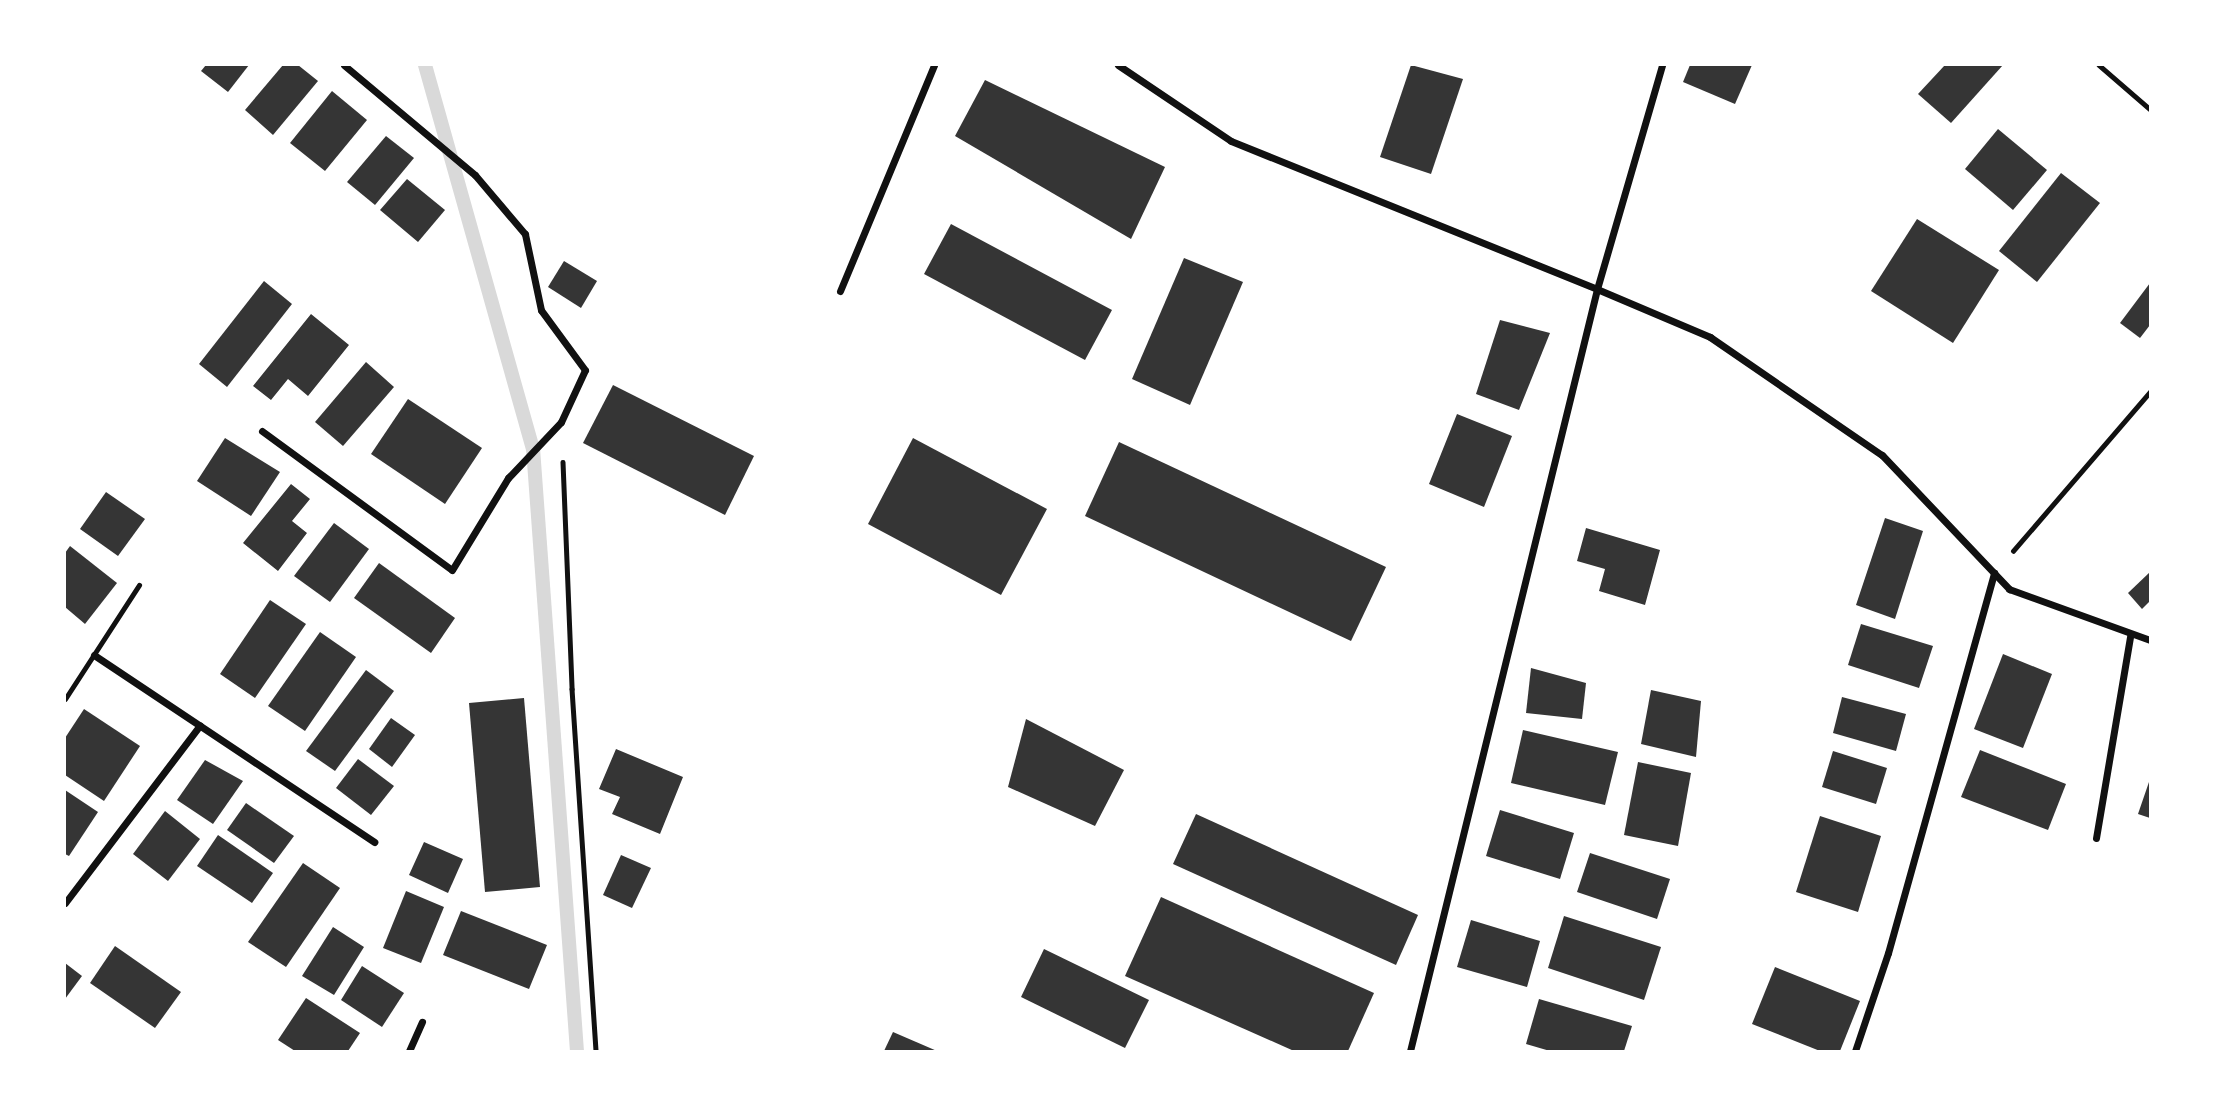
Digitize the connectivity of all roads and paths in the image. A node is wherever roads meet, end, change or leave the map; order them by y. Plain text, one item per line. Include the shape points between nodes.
1 (344, 65) edge
2 (934, 65) edge
3 (1118, 65) edge
4 (1662, 65) edge
5 (2099, 65) edge
6 (2150, 109) edge
7 (1597, 289) junction
8 (840, 290) dead end
9 (2150, 392) edge
10 (561, 422) junction
11 (262, 431) dead end
12 (1994, 573) junction
13 (139, 585) dead end
14 (2130, 636) junction
15 (2150, 640) edge
16 (94, 655) junction
17 (65, 699) edge
18 (200, 725) junction
19 (2096, 838) dead end
20 (373, 842) dead end
21 (65, 904) edge
22 (422, 1021) dead end
23 (409, 1051) edge
24 (596, 1051) edge
25 (1410, 1051) edge
26 (1855, 1051) edge

1 - 10 street via 475,175 525,234 541,310 585,370
2 - 8 street
3 - 7 street via 1231,141
4 - 7 street
5 - 6 path
7 - 12 street via 1710,337 1882,455
7 - 25 street
9 - 12 path
10 - 11 street via 508,478 452,570
10 - 24 path via 572,689
12 - 14 street via 2009,589
12 - 26 street via 1888,953
13 - 16 lane
14 - 15 street
14 - 19 street
16 - 17 lane
16 - 18 street
18 - 20 street
18 - 21 street
22 - 23 street

